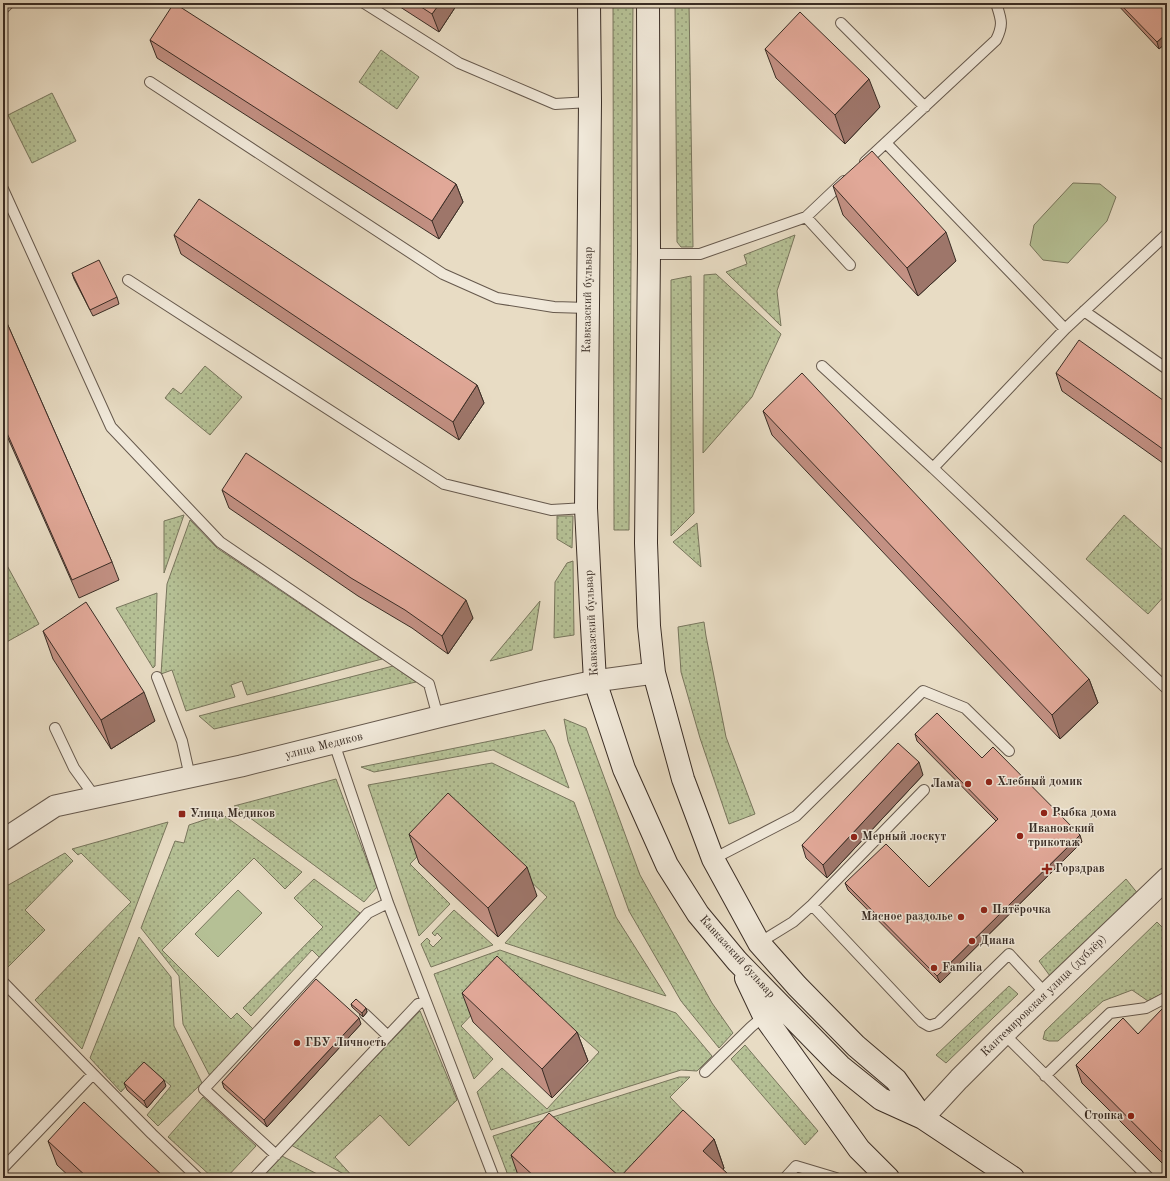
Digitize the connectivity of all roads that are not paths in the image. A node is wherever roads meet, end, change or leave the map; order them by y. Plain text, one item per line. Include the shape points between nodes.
1 (9, 3) edge
2 (364, 3) edge
3 (589, 3) edge
4 (648, 3) edge
5 (996, 3) edge
6 (3, 9) edge
7 (841, 23) dead end
8 (150, 82) dead end
9 (590, 102) junction
10 (925, 107) junction
11 (886, 143) junction
12 (3, 189) edge
13 (806, 217) junction
14 (1167, 234) edge
15 (649, 254) junction
16 (850, 265) dead end
17 (128, 280) dead end
18 (588, 308) junction
19 (1084, 311) junction
20 (1065, 329) junction
21 (822, 366) dead end
22 (1167, 369) edge
23 (933, 468) junction
24 (586, 508) junction
25 (654, 673) junction
26 (157, 677) dead end
27 (595, 681) junction
28 (1167, 689) edge
29 (438, 716) junction
30 (55, 728) dead end
31 (334, 743) junction
32 (1010, 751) dead end
33 (190, 777) junction
34 (924, 790) dead end
35 (95, 797) junction
36 (3, 840) edge
37 (713, 859) junction
38 (1167, 878) edge
39 (388, 903) junction
40 (812, 905) junction
41 (759, 943) junction
42 (737, 961) junction
43 (10, 984) edge
44 (1046, 994) junction
45 (1167, 997) edge
46 (425, 1001) junction
47 (365, 1014) edge
48 (764, 1016) junction
49 (1004, 1034) junction
50 (388, 1036) junction
51 (705, 1072) dead end
52 (93, 1074) junction
53 (1045, 1076) junction
54 (923, 1118) junction
55 (276, 1155) junction
56 (3, 1168) edge
57 (198, 1178) edge
58 (254, 1178) edge
59 (494, 1178) edge
60 (785, 1178) edge
61 (836, 1178) edge
62 (888, 1178) edge
63 (1013, 1178) edge
64 (1149, 1178) edge

1 - 6 lane
2 - 9 lane via 459,63 555,104
3 - 9 main road, Кавказский бульвар
4 - 15 main road, Кавказский бульвар
5 - 10 lane via 1001,29 996,40
7 - 10 lane
8 - 18 lane via 443,274 497,298 554,307
9 - 18 main road, Кавказский бульвар
10 - 11 lane
11 - 13 lane
11 - 20 lane
12 - 29 lane via 111,427 220,542 429,684
13 - 15 lane via 700,254
13 - 16 lane
14 - 19 lane
15 - 25 main road, Кавказский бульвар via 646,542 649,626
17 - 24 lane via 444,484 551,510
18 - 24 main road, Кавказский бульвар
19 - 20 lane
19 - 22 lane
20 - 23 lane
21 - 23 lane
23 - 28 lane
24 - 27 main road, Кавказский бульвар
25 - 27 street, улица Медиков
25 - 37 main road, Кавказский бульвар via 683,779
26 - 33 lane via 182,741
27 - 29 street, улица Медиков
27 - 42 main road, Кавказский бульвар via 624,769 667,865 698,914
29 - 31 street, улица Медиков
30 - 35 lane via 74,768
31 - 33 street, улица Медиков
31 - 39 lane
32 - 37 lane via 965,708 923,691 796,816
33 - 35 street, улица Медиков
34 - 40 lane
35 - 36 street, улица Медиков via 55,806
37 - 41 main road, Кавказский бульвар
38 - 44 street, Кантемировская улица (дублёр)
39 - 46 lane
39 - 55 lane via 368,913 204,1090
40 - 41 lane via 793,922
40 - 44 lane via 922,1022 929,1026 938,1023 1009,954
41 - 54 main road, Кавказский бульвар via 856,1046 896,1080
42 - 48 main road
42 - 54 main road, Кавказский бульвар via 840,1066 881,1099
43 - 52 lane
44 - 49 street, Кантемировская улица (дублёр)
45 - 53 lane via 1146,1008 1110,1013
46 - 50 lane via 418,1004
46 - 59 lane
47 - 50 lane
48 - 51 lane
48 - 62 main road via 859,1149
49 - 53 lane
49 - 54 street, Кантемировская улица (дублёр)
50 - 55 lane
52 - 56 lane
52 - 57 lane
53 - 64 lane
54 - 63 main road, Кавказский бульвар
55 - 58 lane
60 - 61 lane via 796,1166

